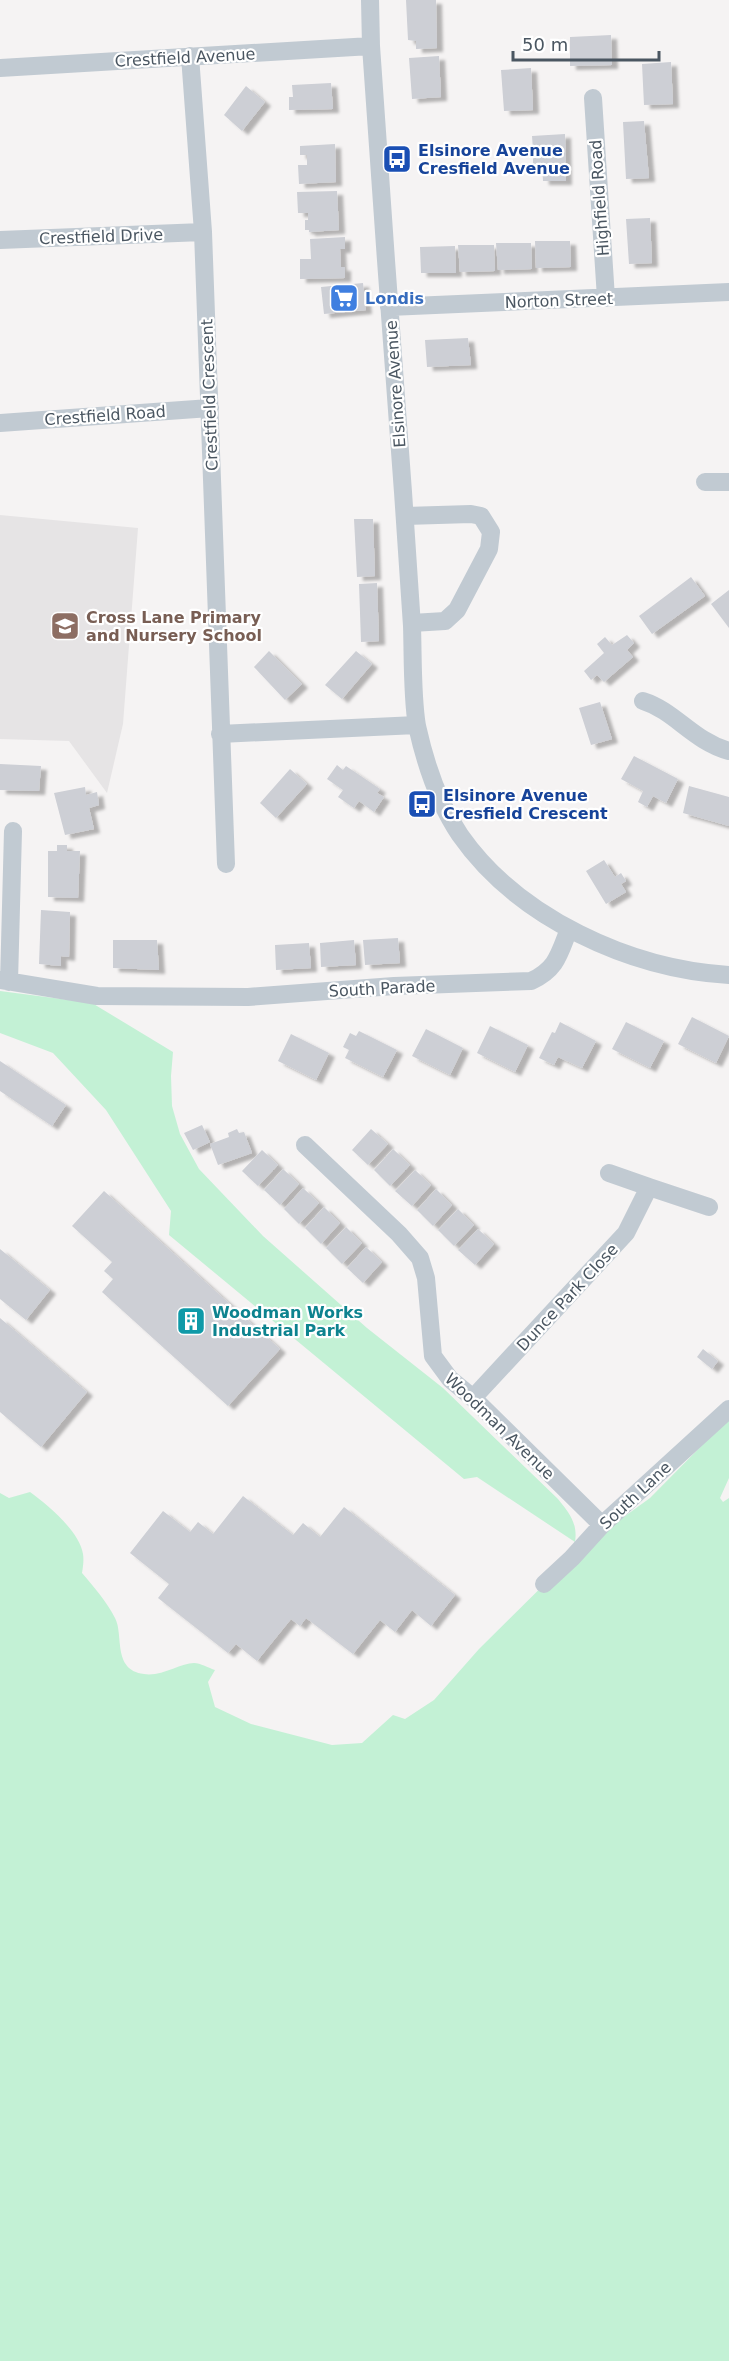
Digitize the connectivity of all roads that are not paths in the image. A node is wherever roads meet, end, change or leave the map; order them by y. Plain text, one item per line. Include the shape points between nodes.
1 (370, 0) edge
2 (371, 46) junction
3 (190, 56) junction
4 (0, 68) edge
5 (592, 98) dead end
6 (203, 232) junction
7 (0, 240) edge
8 (729, 292) edge
9 (606, 298) junction
10 (389, 307) junction
11 (210, 408) junction
12 (0, 423) edge
13 (705, 482) dead end
14 (729, 482) edge
15 (405, 516) junction
16 (412, 623) junction
17 (643, 701) dead end
18 (417, 725) junction
19 (220, 734) junction
20 (729, 750) edge
21 (13, 831) dead end
22 (226, 864) dead end
23 (570, 929) junction
24 (729, 975) edge
25 (5, 981) edge
26 (305, 1145) dead end
27 (609, 1173) dead end
28 (649, 1187) junction
29 (709, 1207) dead end
30 (473, 1398) junction
31 (729, 1409) edge
32 (602, 1525) junction
33 (544, 1584) dead end

1 - 2 street, Elsinore Avenue
2 - 3 street, Crestfield Avenue
2 - 10 street, Elsinore Avenue
3 - 4 street, Crestfield Avenue
3 - 6 street, Crestfield Crescent
5 - 9 street, Highfield Road
6 - 7 street, Crestfield Drive
6 - 11 street, Crestfield Crescent
8 - 9 street, Norton Street
9 - 10 street, Norton Street
10 - 15 street, Elsinore Avenue
11 - 12 street, Crestfield Road
11 - 19 street, Crestfield Crescent
13 - 14 street
15 - 16 street, Elsinore Avenue
15 - 16 street via 471,514 481,516 491,532 489,549 456,610 445,621
16 - 18 street, Elsinore Avenue
17 - 20 street via 658,705 698,738
18 - 19 street
18 - 23 street, Elsinore Avenue via 435,785 459,833 519,897
19 - 22 street, Crestfield Crescent
21 - 25 street
23 - 24 street via 653,962 696,973
23 - 25 street, South Parade via 558,958 546,974 531,981 248,997 96,996
26 - 30 street, Woodman Avenue via 399,1233 420,1258 426,1278 433,1356 450,1379
27 - 28 street
28 - 29 street
28 - 30 street, Dunce Park Close via 626,1233
30 - 32 street, Woodman Avenue
31 - 32 street, South Lane
32 - 33 street, South Lane

